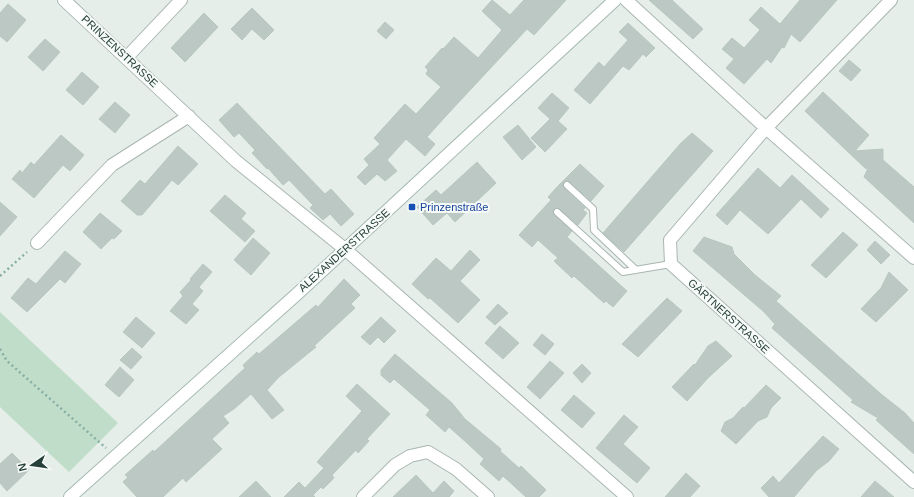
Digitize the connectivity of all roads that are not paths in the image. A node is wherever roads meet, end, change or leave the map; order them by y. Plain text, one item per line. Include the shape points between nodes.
1 (64, 0) edge
2 (181, 0) edge
3 (615, 0) edge
4 (626, 0) edge
5 (891, 0) edge
6 (127, 57) junction
7 (189, 116) junction
8 (766, 128) junction
9 (567, 185) dead end
10 (557, 212) dead end
11 (37, 243) road end
12 (346, 250) junction
13 (914, 258) edge
14 (671, 264) junction
15 (636, 270) junction
16 (914, 482) edge
17 (70, 497) edge
18 (363, 497) edge
19 (488, 497) edge
20 (627, 497) edge

1 - 6 street, PRINZENSTRASSE
2 - 6 street
3 - 12 street, ALEXANDERSTRASSE
4 - 8 street
5 - 8 street
6 - 7 street, PRINZENSTRASSE
7 - 11 street via 112,165
7 - 12 street, PRINZENSTRASSE via 236,160
8 - 13 street
8 - 14 street via 670,240
9 - 15 lane via 593,209 594,230
10 - 15 lane via 623,272
12 - 17 street, ALEXANDERSTRASSE
12 - 20 street, PRINZENSTRASSE
14 - 15 lane
14 - 16 street, GÄRTNERSTRASSE
18 - 19 street via 395,465 410,456 428,452 456,469

